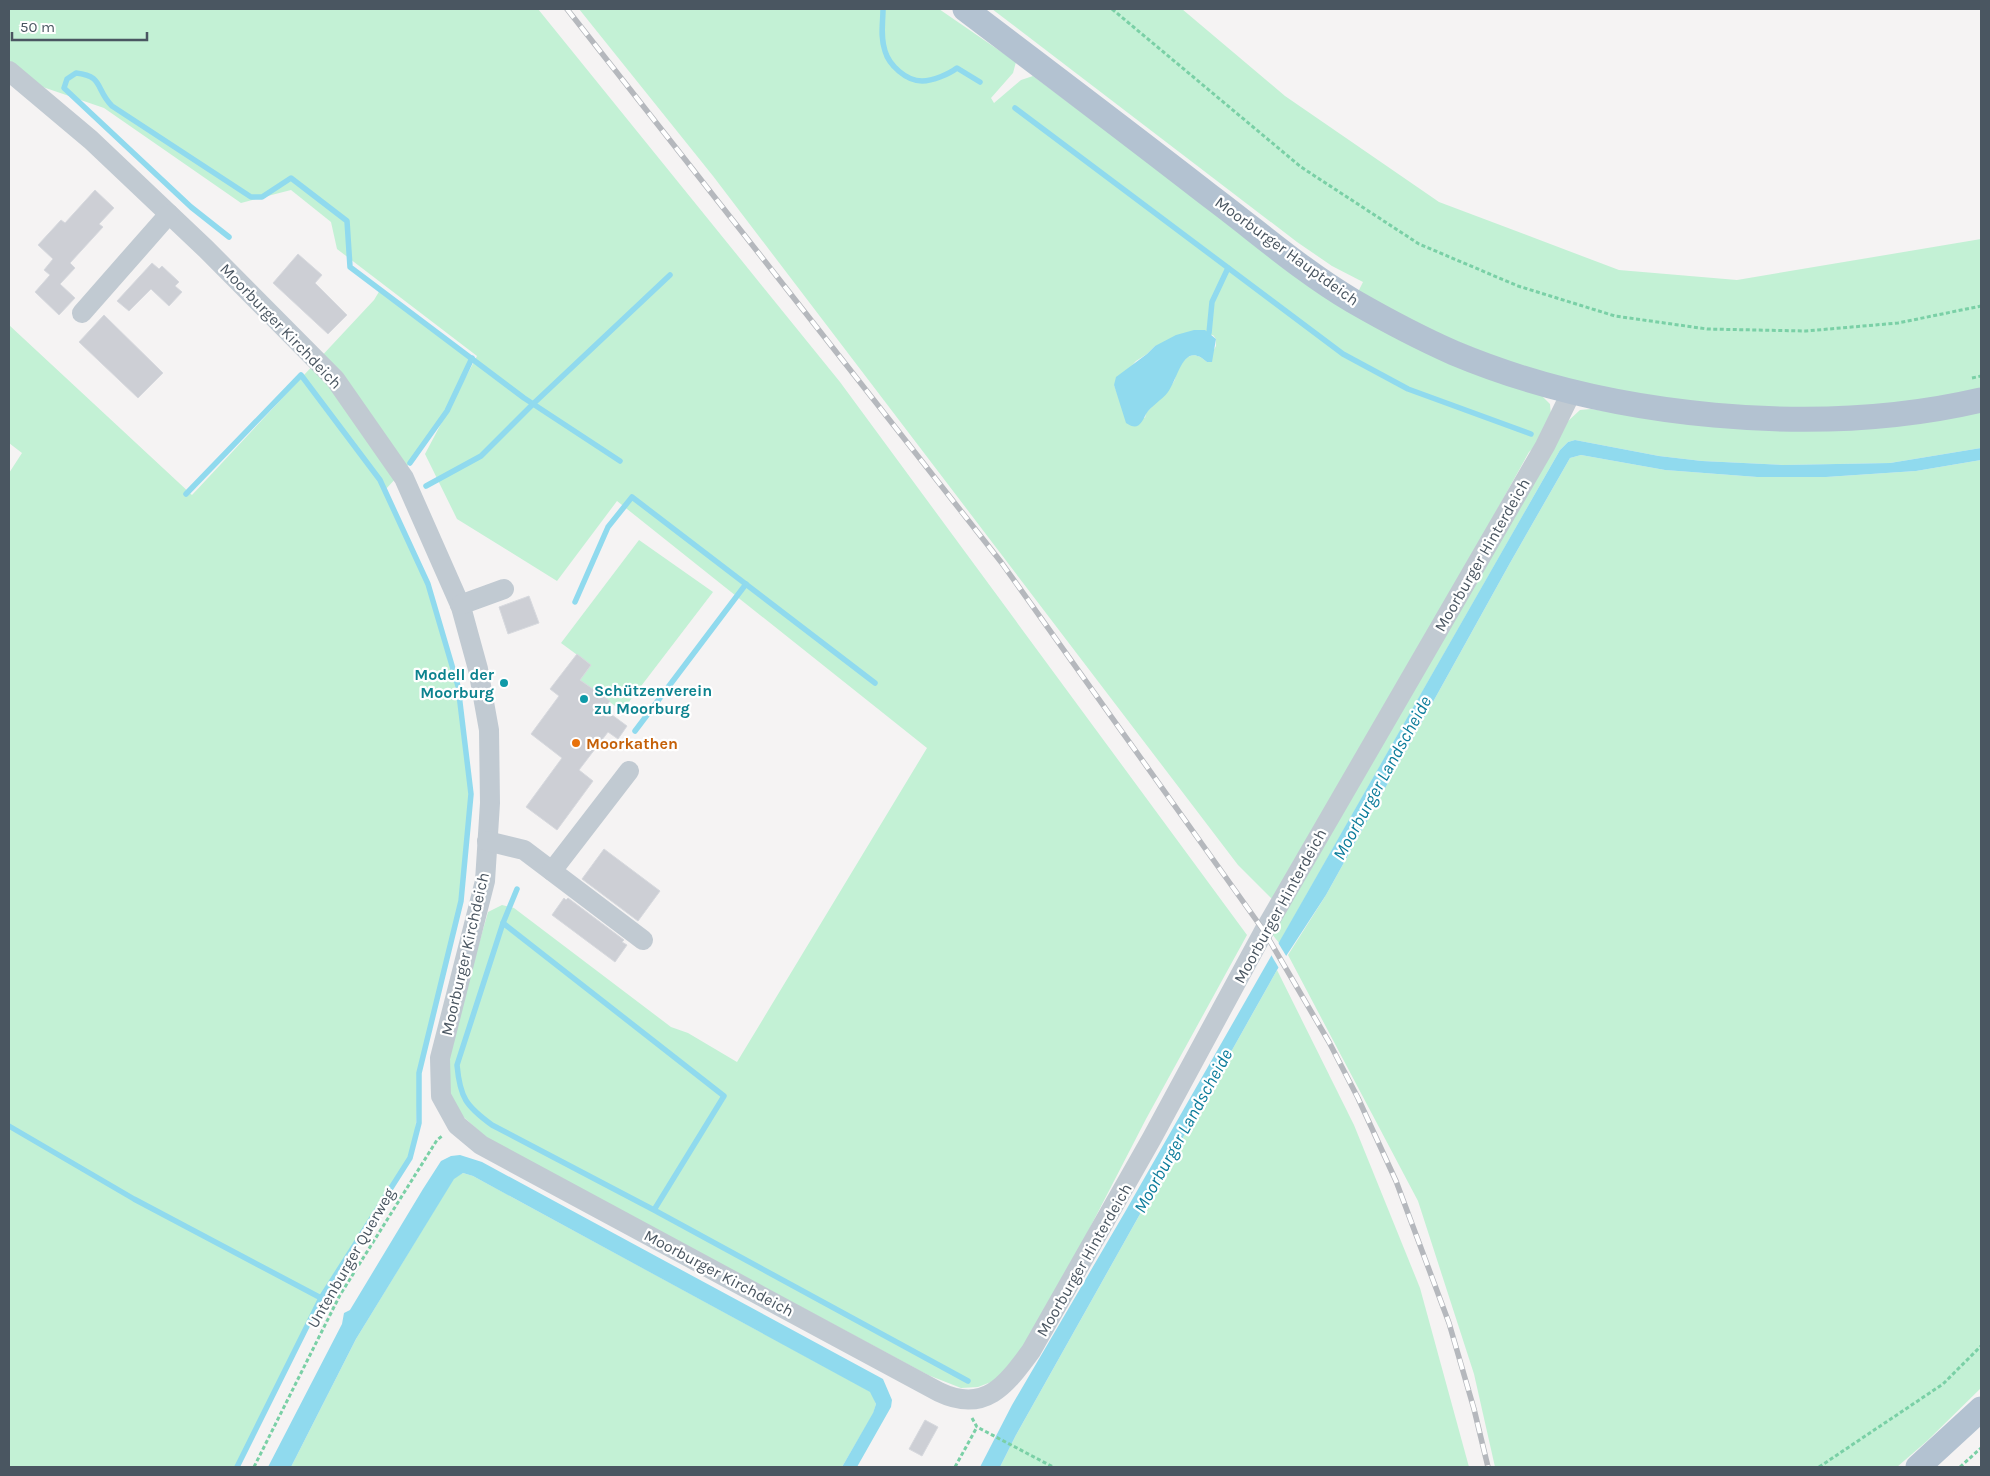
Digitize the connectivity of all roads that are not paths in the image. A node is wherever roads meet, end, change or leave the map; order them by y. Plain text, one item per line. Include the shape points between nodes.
1 (965, 9) edge
2 (9, 71) edge
3 (169, 214) junction
4 (82, 313) dead end
5 (1572, 391) junction
6 (1981, 400) edge
7 (504, 589) dead end
8 (460, 605) junction
9 (629, 771) dead end
10 (488, 841) junction
11 (552, 871) junction
12 (643, 940) dead end
13 (970, 1400) joint
14 (1981, 1409) edge
15 (1918, 1467) edge

1 - 5 main road, Moorburger Hauptdeich via 1351,300 1454,353
2 - 3 street, Moorburger Kirchdeich via 91,140
3 - 4 street
3 - 8 street, Moorburger Kirchdeich via 335,379 404,478
5 - 6 main road, Moorburger Hauptdeich via 1694,413 1766,418 1840,419 1888,415
5 - 13 street, Moorburger Hinterdeich via 1545,446 1264,931 1032,1351 1000,1387 983,1398
7 - 8 street
8 - 10 street, Moorburger Kirchdeich via 478,668 489,730
9 - 11 street
10 - 11 street via 524,850
10 - 13 street, Moorburger Kirchdeich via 485,881 440,1058 441,1096 456,1125 480,1145 939,1392
11 - 12 street
14 - 15 main road

